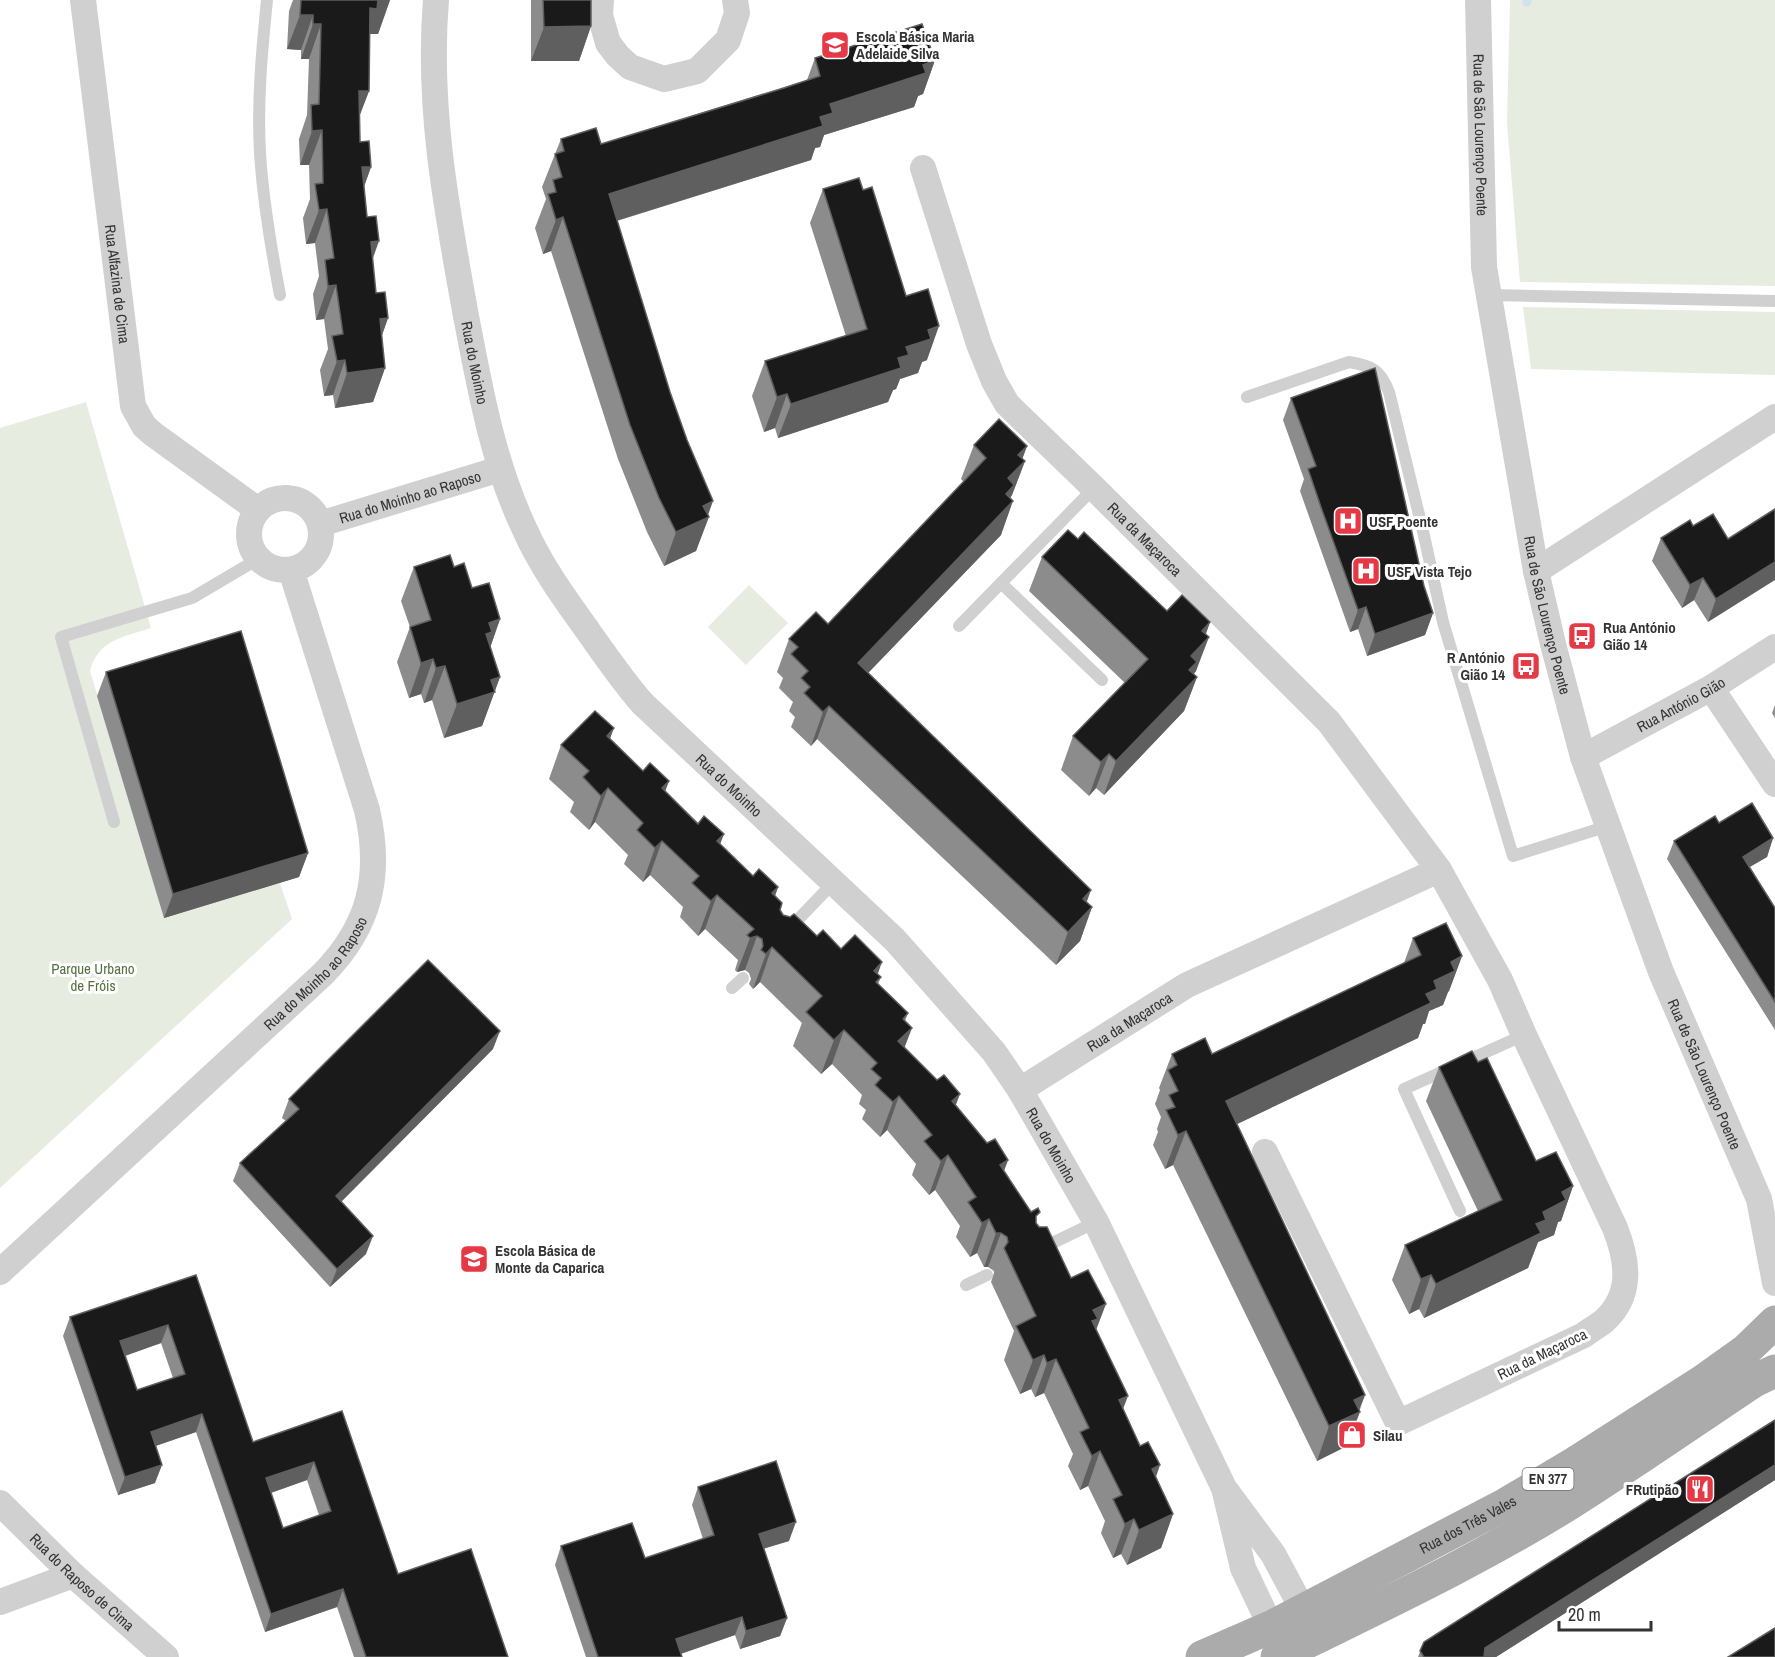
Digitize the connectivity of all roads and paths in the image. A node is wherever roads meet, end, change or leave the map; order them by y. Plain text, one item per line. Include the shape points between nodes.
1 (83, 0) edge
2 (267, 0) edge
3 (436, 0) edge
4 (601, 0) edge
5 (735, 0) edge
6 (1478, 0) edge
7 (923, 168) dead end
8 (280, 295) dead end
9 (1489, 295) junction
10 (1775, 301) edge
11 (1246, 397) dead end
12 (1775, 417) edge
13 (500, 469) junction
14 (1094, 488) junction
15 (258, 510) junction
16 (320, 524) junction
17 (258, 559) junction
18 (291, 570) junction
19 (1536, 571) junction
20 (1001, 583) junction
21 (959, 626) dead end
22 (1775, 646) edge
23 (1102, 680) dead end
24 (1711, 688) junction
25 (1583, 758) junction
26 (1775, 784) edge
27 (114, 822) dead end
28 (1608, 825) junction
29 (1438, 870) junction
30 (833, 883) junction
31 (784, 934) edge
32 (743, 978) dead end
33 (732, 988) dead end
34 (1524, 1035) junction
35 (1020, 1090) junction
36 (1265, 1152) dead end
37 (1767, 1207) edge
38 (1460, 1211) dead end
39 (1096, 1222) junction
40 (1031, 1254) edge
41 (0, 1272) edge
42 (987, 1275) dead end
43 (1775, 1283) edge
44 (966, 1285) dead end
45 (1775, 1322) edge
46 (1775, 1371) edge
47 (1224, 1488) junction
48 (0, 1503) edge
49 (73, 1575) junction
50 (0, 1602) edge
51 (1303, 1611) junction
52 (1283, 1643) edge
53 (166, 1657) edge
54 (1203, 1657) edge

1 - 15 street, Rua Alfazina de Cima via 134,406 153,434
2 - 8 lane via 260,151
3 - 13 street, Rua do Moinho via 435,111 444,198 480,389
4 - 5 street via 600,15 608,43 618,56 630,67 664,79 697,71 728,40 737,13
6 - 9 street, Rua de São Lourenço Poente via 1484,267
7 - 14 street, Rua da Maçaroca via 994,381 1007,404
9 - 10 lane
9 - 19 street, Rua de São Lourenço Poente
11 - 28 lane via 1348,362 1363,364 1383,378 1424,531 1443,622 1513,856
12 - 19 street
13 - 16 street, Rua do Moinho ao Raposo
13 - 30 street, Rua do Moinho via 534,549 622,680
14 - 20 lane
14 - 29 street, Rua da Maçaroca via 1329,722
15 - 16 street via 279,498 297,499 313,509
15 - 17 street via 248,537
16 - 18 street via 318,551 310,561
17 - 18 street via 268,567
17 - 27 lane via 192,598 61,637
18 - 41 street, Rua do Moinho ao Raposo via 373,832 373,876 362,920 338,959 323,974
19 - 25 street, Rua de São Lourenço Poente
20 - 21 lane
20 - 23 lane
22 - 24 street, Rua António Gião
24 - 25 street, Rua António Gião
24 - 26 street
25 - 28 street, Rua de São Lourenço Poente
28 - 37 street, Rua de São Lourenço Poente via 1661,972
29 - 34 street, Rua da Maçaroca via 1500,980
29 - 35 street, Rua da Maçaroca via 1187,985
30 - 31 lane
30 - 35 street, Rua do Moinho via 908,954 994,1052
32 - 33 lane
34 - 36 street, Rua da Maçaroca via 1615,1228 1624,1252 1626,1281 1618,1303 1604,1321 1584,1335 1398,1423
34 - 38 lane via 1404,1089
35 - 39 street, Rua do Moinho
37 - 43 street, Rua de São Lourenço Poente
39 - 40 lane
39 - 47 street, Rua do Moinho
42 - 44 lane
45 - 51 main road, Rua dos Três Vales / EN 377 via 1720,1369 1575,1463 1506,1504
46 - 52 main road, Rua dos Três Vales / EN 377 via 1553,1513 1401,1596
47 - 51 street, Rua do Moinho via 1273,1554
47 - 52 street, Rua do Moinho via 1243,1568
48 - 49 street, Rua do Raposo de Cima
49 - 50 street
49 - 53 street, Rua do Raposo de Cima
51 - 52 main road, Rua dos Três Vales / EN 377
52 - 54 main road, Rua dos Três Vales / EN 377

